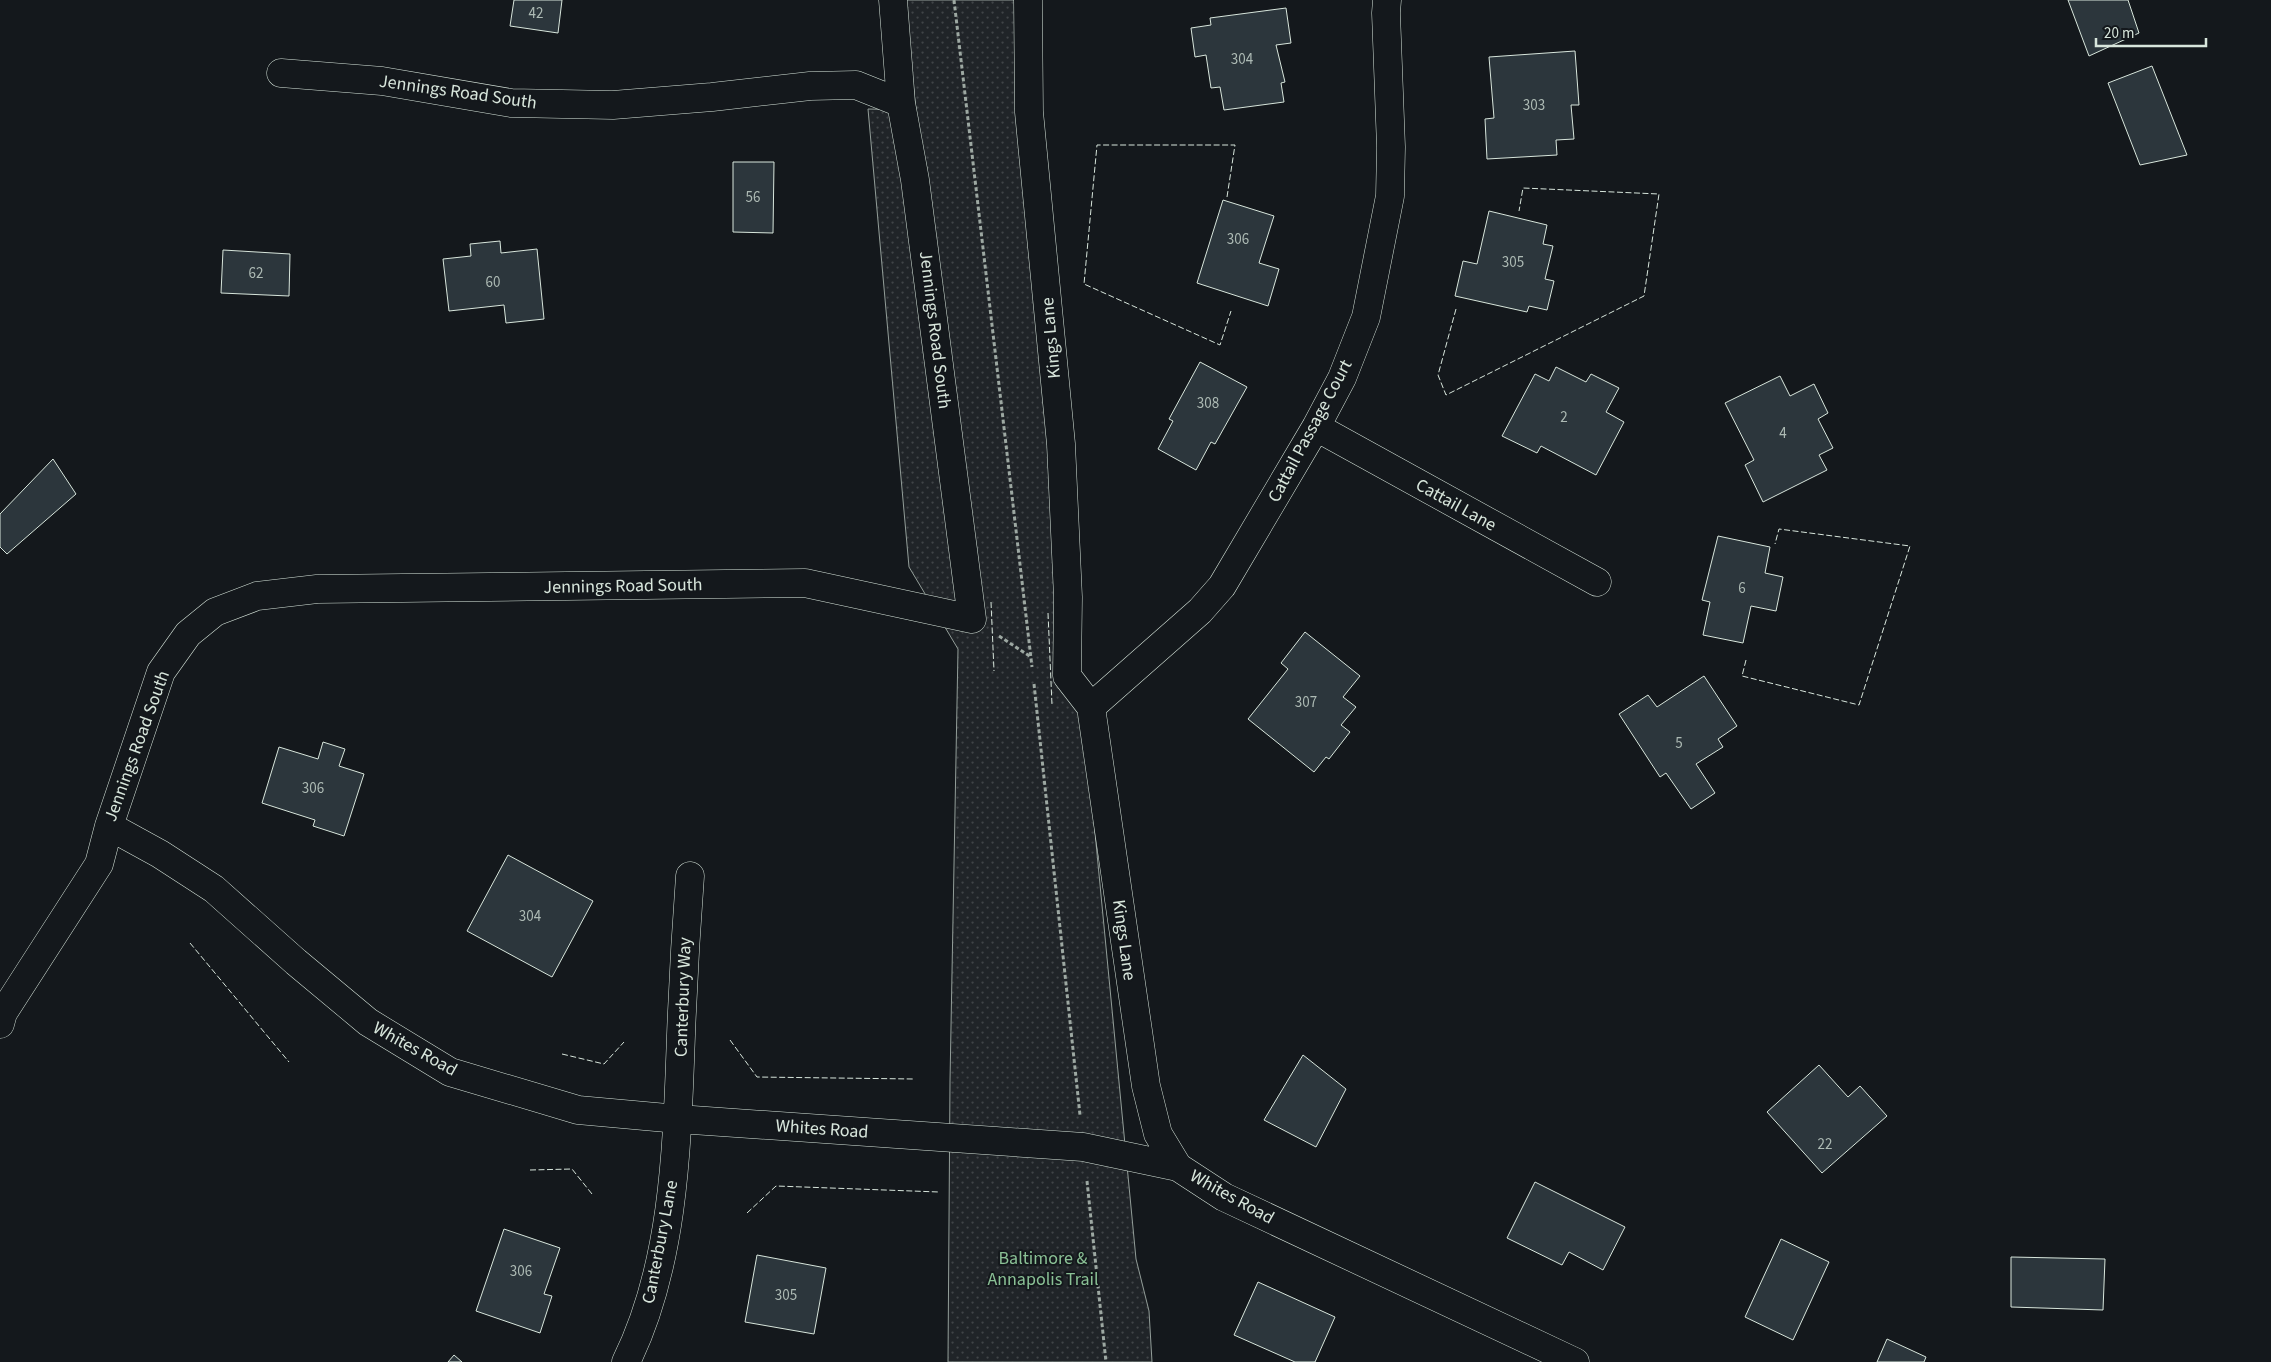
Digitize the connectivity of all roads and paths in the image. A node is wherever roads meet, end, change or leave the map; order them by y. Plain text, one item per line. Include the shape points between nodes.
1 (893, 0) edge
2 (954, 0) edge
3 (1028, 0) edge
4 (1387, 0) edge
5 (281, 73) dead end
6 (901, 103) junction
7 (1316, 427) junction
8 (1596, 582) dead end
9 (972, 619) junction
10 (1031, 657) junction
11 (1067, 676) junction
12 (1091, 707) junction
13 (109, 826) junction
14 (690, 876) dead end
15 (1, 1016) edge
16 (678, 1119) junction
17 (1083, 1147) junction
18 (1178, 1168) junction
19 (626, 1362) edge
20 (1106, 1362) edge
21 (1575, 1362) edge

1 - 6 street, Jennings Road South
2 - 10 path
3 - 11 street, Kings Lane via 1029,112 1061,444 1068,597
4 - 7 street, Cattail Passage Court via 1392,147 1390,196 1366,317 1342,378
5 - 6 street, Jennings Road South via 382,82 511,103 613,105 810,86 856,86
6 - 9 street, Jennings Road South via 915,180
7 - 8 street, Cattail Lane
7 - 12 street, Cattail Passage Court via 1222,586 1200,611
9 - 10 path
9 - 13 street, Jennings Road South via 805,583 317,589 257,596 215,612 188,634 161,672
10 - 11 path
10 - 17 path
11 - 12 street
12 - 18 street, Kings Lane via 1146,1086 1158,1134
13 - 15 street, Jennings Road South via 99,864
13 - 16 street, Whites Road via 214,889 368,1022 450,1072 578,1110
14 - 16 street, Canterbury Way
16 - 17 street, Whites Road
16 - 19 street, Canterbury Lane via 671,1199 655,1281
17 - 18 street, Whites Road
17 - 20 path
18 - 21 street, Whites Road via 1224,1197

